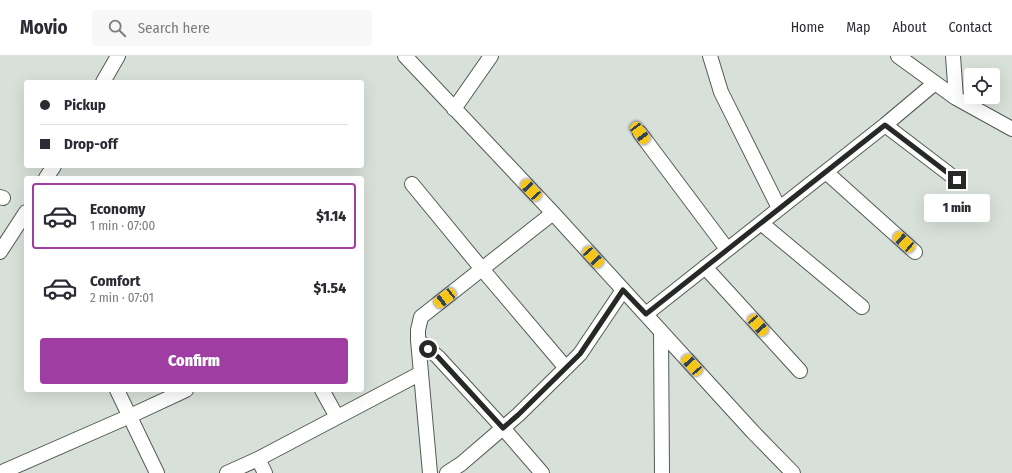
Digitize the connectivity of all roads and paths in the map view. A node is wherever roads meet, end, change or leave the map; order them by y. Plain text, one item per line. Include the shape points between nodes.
1 (118, 56) edge
2 (405, 56) edge
3 (491, 56) edge
4 (710, 56) edge
5 (898, 56) edge
6 (953, 56) edge
7 (104, 80) edge
8 (935, 83) junction
9 (956, 98) junction
10 (454, 109) junction
11 (885, 125) junction
12 (1012, 129) edge
13 (640, 133) dead end
14 (826, 172) junction
15 (957, 180) dead end
16 (412, 184) dead end
17 (779, 208) junction
18 (553, 213) junction
19 (24, 215) edge
20 (760, 223) junction
21 (727, 249) junction
22 (0, 252) edge
23 (915, 252) dead end
24 (705, 267) junction
25 (482, 269) junction
26 (623, 290) junction
27 (862, 307) dead end
28 (646, 314) junction
29 (661, 331) junction
30 (418, 340) junction
31 (566, 368) junction
32 (800, 371) dead end
33 (421, 373) junction
34 (118, 392) edge
35 (182, 392) edge
36 (323, 392) edge
37 (130, 416) junction
38 (337, 417) junction
39 (503, 428) junction
40 (258, 459) junction
41 (0, 473) edge
42 (157, 473) edge
43 (227, 473) edge
44 (265, 473) edge
45 (430, 473) edge
46 (447, 473) edge
47 (542, 473) edge
48 (662, 473) edge
49 (793, 473) edge

1 - 7 street
2 - 10 street
3 - 10 street
4 - 17 street via 721,92
5 - 8 street
6 - 9 street
8 - 9 street
8 - 11 street
9 - 12 street
10 - 18 street
11 - 14 street
11 - 15 street
13 - 21 street
14 - 17 street
14 - 23 street
16 - 25 street
17 - 20 street
18 - 25 street
18 - 26 street
19 - 22 street
20 - 21 street
20 - 27 street
21 - 24 street
24 - 28 street
24 - 32 street
25 - 30 street via 421,317
25 - 31 street
26 - 28 street
26 - 31 street via 580,354
28 - 29 street
29 - 48 street
29 - 49 street
30 - 33 street
30 - 39 street via 438,357
31 - 39 street
33 - 38 street
33 - 45 street
34 - 37 street
35 - 37 street
36 - 38 street
37 - 41 street
37 - 42 street
38 - 40 street
39 - 46 street
39 - 47 street
40 - 43 street
40 - 44 street

